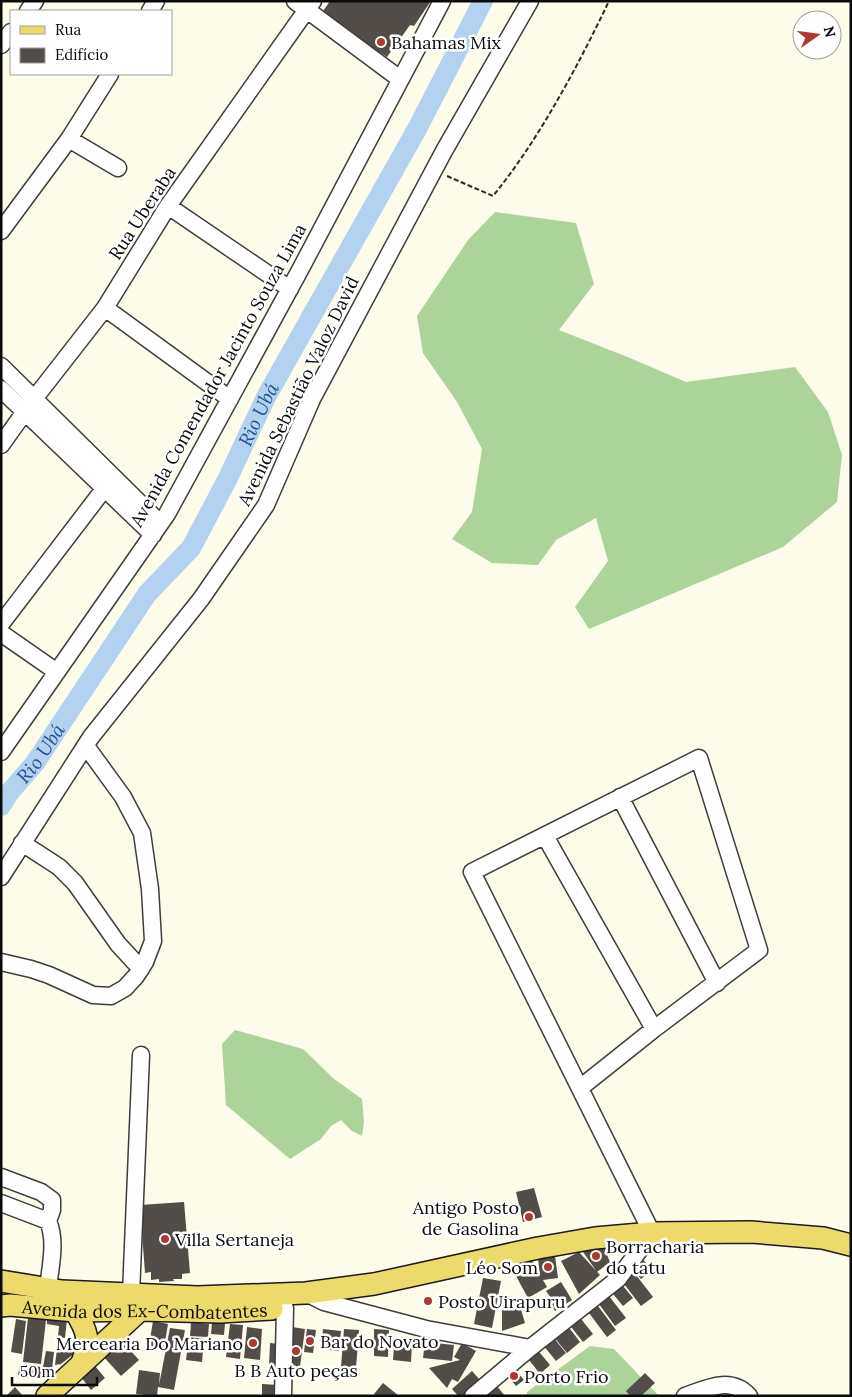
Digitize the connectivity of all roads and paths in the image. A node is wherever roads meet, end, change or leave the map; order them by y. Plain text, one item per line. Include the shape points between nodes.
1 (442, 1) edge
2 (530, 1) edge
3 (610, 1) edge
4 (305, 4) edge
5 (10, 33) edge
6 (1, 45) edge
7 (109, 75) edge
8 (400, 79) junction
9 (69, 139) junction
10 (118, 168) dead end
11 (434, 170) junction
12 (168, 206) junction
13 (1, 231) edge
14 (290, 289) junction
15 (105, 308) junction
16 (1, 366) edge
17 (1, 389) edge
18 (34, 399) junction
19 (230, 399) junction
20 (24, 412) junction
21 (1, 445) edge
22 (104, 489) junction
23 (157, 529) junction
24 (1, 624) edge
25 (1, 633) edge
26 (57, 672) junction
27 (86, 746) junction
28 (1, 752) edge
29 (620, 797) junction
30 (546, 836) junction
31 (22, 844) junction
32 (1, 877) edge
33 (1, 962) edge
34 (141, 969) junction
35 (717, 983) junction
36 (654, 1029) junction
37 (141, 1056) dead end
38 (580, 1088) junction
39 (1, 1177) edge
40 (1, 1203) edge
41 (48, 1222) junction
42 (652, 1233) junction
43 (850, 1244) edge
44 (1, 1281) edge
45 (48, 1289) junction
46 (315, 1297) junction
47 (135, 1302) junction
48 (1, 1306) edge
49 (285, 1308) junction
50 (76, 1311) junction
51 (530, 1348) junction
52 (82, 1363) junction
53 (47, 1396) edge
54 (282, 1396) edge
55 (474, 1396) edge
56 (685, 1396) edge
57 (749, 1396) edge

1 - 8 street, Avenida Comendador Jacinto Souza Lima
2 - 11 street, Avenida Sebastião Valoz David
3 - 11 path via 553,105 513,171 493,196
4 - 8 street
4 - 12 street, Rua Uberaba
5 - 6 street
7 - 9 street
8 - 14 street, Avenida Comendador Jacinto Souza Lima
9 - 10 street
9 - 13 street
11 - 27 street, Avenida Sebastião Valoz David via 312,399 266,505 202,599
12 - 14 street
12 - 15 street, Rua Uberaba
14 - 19 street, Avenida Comendador Jacinto Souza Lima
15 - 18 street, Rua Uberaba
15 - 19 street
16 - 18 street
17 - 20 street
18 - 20 street, Rua Uberaba
18 - 23 street
19 - 23 street, Avenida Comendador Jacinto Souza Lima
20 - 21 street, Rua Uberaba
20 - 22 street
22 - 23 street
22 - 24 street
23 - 26 street, Avenida Comendador Jacinto Souza Lima
25 - 26 street
26 - 28 street, Avenida Comendador Jacinto Souza Lima
27 - 31 street, Avenida Sebastião Valoz David
27 - 34 street via 123,797 142,833 150,889 152,941
29 - 30 street
29 - 35 street
29 - 35 street via 699,758 758,950
30 - 36 street
30 - 38 street via 472,872
31 - 32 street, Avenida Sebastião Valoz David
31 - 34 street via 59,867 75,883 118,944
33 - 34 street via 31,969 93,995 111,996 125,988
35 - 36 street
36 - 38 street
37 - 47 street
38 - 42 street
39 - 41 street via 41,1192 52,1200
40 - 41 street
41 - 45 street via 52,1232
42 - 43 main road, Avenida dos Ex-Combatentes via 751,1232 823,1238
42 - 46 main road, Avenida dos Ex-Combatentes via 538,1248
42 - 51 street via 618,1278
44 - 45 main road, Avenida dos Ex-Combatentes
45 - 47 main road, Avenida dos Ex-Combatentes
46 - 47 main road, Avenida dos Ex-Combatentes via 197,1297 152,1304
46 - 49 main road, Avenida dos Ex-Combatentes
46 - 51 street via 426,1328
47 - 49 main road, Avenida dos Ex-Combatentes via 220,1312
47 - 50 main road, Avenida dos Ex-Combatentes
47 - 52 main road
48 - 50 main road, Avenida dos Ex-Combatentes
49 - 54 street
50 - 52 main road via 88,1339
51 - 55 street
52 - 53 main road
56 - 57 street via 730,1384 742,1388

